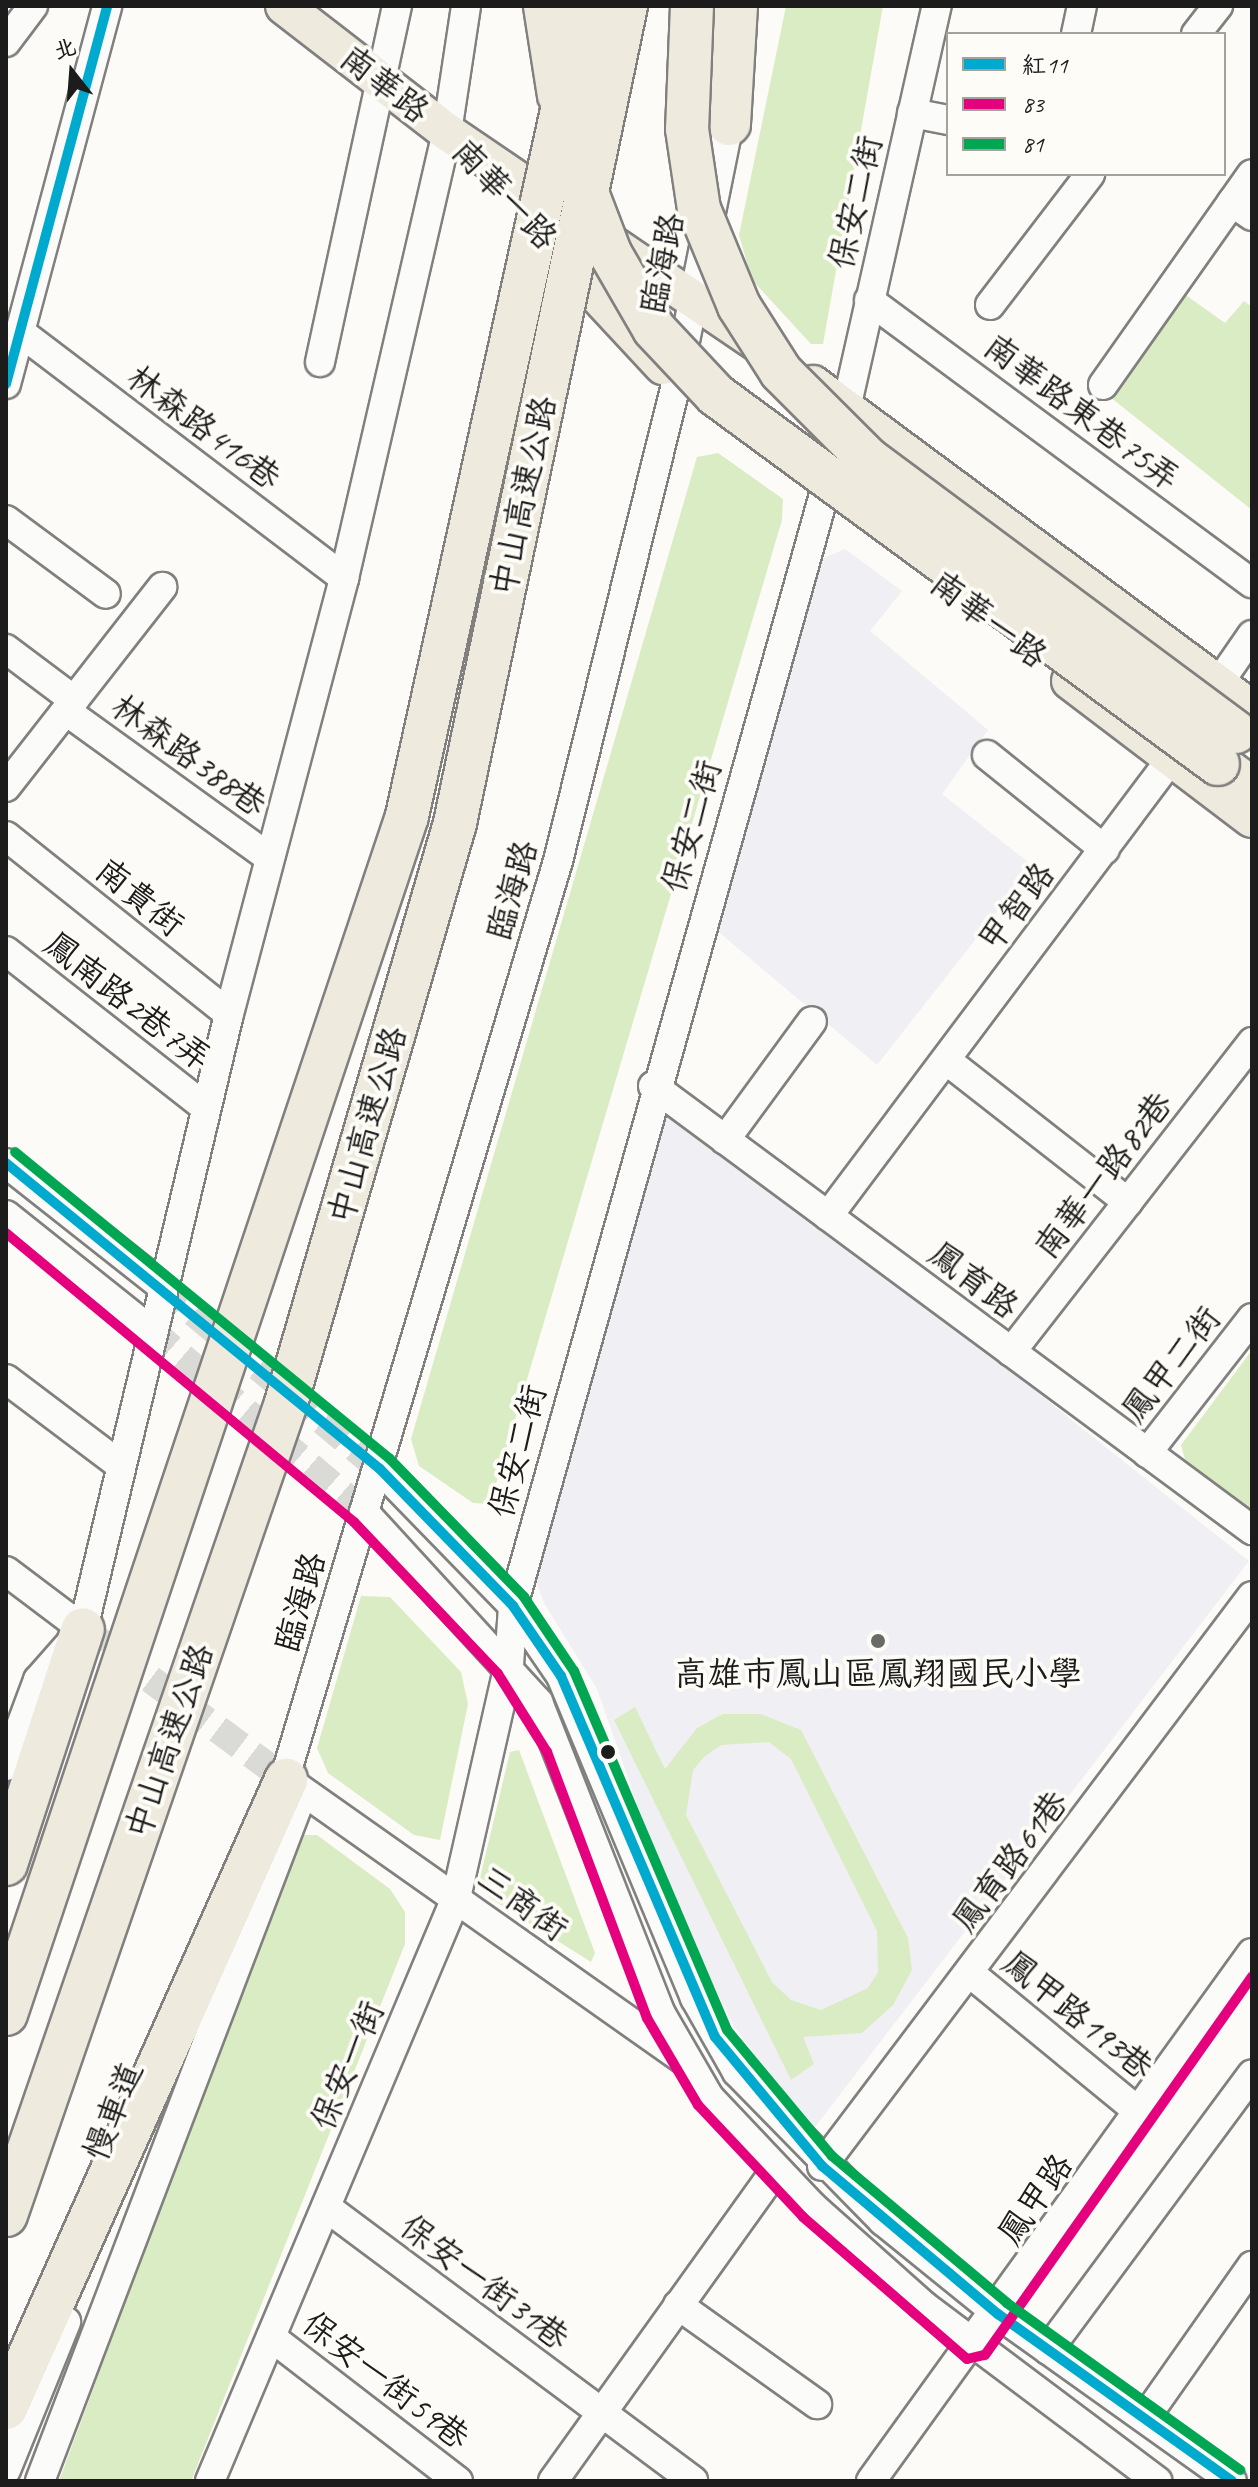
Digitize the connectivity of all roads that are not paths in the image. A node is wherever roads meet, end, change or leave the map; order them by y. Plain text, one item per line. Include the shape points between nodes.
1 (33, 6) edge
2 (107, 6) edge
3 (284, 6) edge
4 (397, 6) edge
5 (466, 6) edge
6 (545, 6) edge
7 (585, 6) edge
8 (626, 6) edge
9 (692, 6) edge
10 (736, 6) edge
11 (755, 6) edge
12 (937, 6) edge
13 (1082, 6) edge
14 (1218, 6) edge
15 (1076, 32) edge
16 (1198, 32) edge
17 (939, 36) edge
18 (6, 42) edge
19 (382, 81) junction
20 (912, 113) junction
21 (946, 120) edge
22 (729, 124) junction
23 (447, 132) junction
24 (1252, 174) edge
25 (1088, 176) edge
26 (1242, 209) edge
27 (691, 293) junction
28 (869, 300) junction
29 (990, 305) dead end
30 (20, 332) junction
31 (320, 362) dead end
32 (677, 381) junction
33 (6, 384) edge
34 (1103, 385) dead end
35 (846, 409) junction
36 (826, 494) junction
37 (6, 520) edge
38 (344, 578) junction
39 (1252, 583) edge
40 (162, 587) dead end
41 (106, 594) dead end
42 (1252, 635) edge
43 (6, 649) edge
44 (1218, 682) junction
45 (70, 705) junction
46 (1240, 737) edge
47 (987, 755) dead end
48 (1173, 759) junction
49 (6, 787) edge
50 (1252, 789) edge
51 (1252, 819) edge
52 (6, 836) edge
53 (1105, 850) junction
54 (270, 858) junction
55 (6, 951) edge
56 (229, 1014) junction
57 (812, 1021) dead end
58 (1252, 1042) edge
59 (946, 1060) junction
60 (653, 1086) junction
61 (206, 1108) junction
62 (725, 1140) junction
63 (6, 1163) edge
64 (1128, 1202) junction
65 (6, 1215) edge
66 (828, 1216) junction
67 (162, 1286) junction
68 (1252, 1318) edge
69 (150, 1330) junction
70 (1011, 1352) junction
71 (6, 1379) edge
72 (1147, 1453) junction
73 (120, 1465) junction
74 (380, 1469) junction
75 (364, 1512) junction
76 (1252, 1530) edge
77 (6, 1573) edge
78 (1252, 1596) edge
79 (513, 1606) junction
80 (83, 1629) junction
81 (509, 1665) junction
82 (6, 1766) edge
83 (294, 1786) junction
84 (6, 1864) edge
85 (456, 1898) junction
86 (1252, 1953) edge
87 (971, 1974) junction
88 (6, 2014) edge
89 (715, 2037) junction
90 (687, 2062) junction
91 (1252, 2074) edge
92 (1139, 2112) junction
93 (822, 2166) junction
94 (776, 2170) junction
95 (326, 2207) junction
96 (6, 2215) edge
97 (1252, 2266) edge
98 (678, 2305) junction
99 (998, 2314) junction
100 (271, 2337) junction
101 (974, 2347) junction
102 (1048, 2350) junction
103 (817, 2404) dead end
104 (6, 2408) edge
105 (601, 2414) junction
106 (1145, 2418) junction
107 (1252, 2467) edge
108 (6, 2470) edge
109 (219, 2477) edge
110 (40, 2481) edge
111 (458, 2481) edge
112 (553, 2481) edge
113 (693, 2481) edge
114 (871, 2481) edge
115 (1157, 2481) edge
116 (1232, 2481) edge
117 (1241, 2481) edge

1 - 18 street
2 - 30 street
3 - 19 main road, 南華路
4 - 19 street
5 - 23 street
6 - 46 highway, bridge via 568,136 593,209 654,329 716,395 803,463
7 - 88 highway, 中山高速公路, bridge via 407,816
8 - 96 highway, 中山高速公路, bridge via 455,823 286,1403
9 - 46 highway, bridge via 687,129 699,209 739,306 781,372 868,459
10 - 22 highway
11 - 22 street, 臨海路
12 - 17 street, 保安二街
13 - 15 street
14 - 16 street
17 - 20 street, 保安二街
19 - 23 main road, 南華路
19 - 31 street
20 - 21 street
20 - 28 street, 保安二街
22 - 27 street, 臨海路
23 - 27 main road, 南華一路
23 - 32 main road, 南華一路
23 - 38 street
24 - 26 street
25 - 29 street
26 - 34 street
27 - 32 street, 臨海路
27 - 35 main road, 南華一路
28 - 35 street, 保安二街
28 - 39 street, 南華路東巷75弄
30 - 33 street
30 - 38 street, 林森路416巷
32 - 36 main road, 南華一路
32 - 74 street, 臨海路 via 558,861
35 - 36 street, 保安二街
35 - 44 main road, 南華一路
36 - 48 main road, 南華一路
36 - 60 street, 保安二街
37 - 41 street
38 - 54 street
40 - 45 street
42 - 44 street, 甲智路
43 - 45 street, 林森路388巷
44 - 46 main road, 南華一路
44 - 48 street, 甲智路
45 - 49 street
45 - 54 street, 林森路388巷
46 - 50 highway
47 - 53 street
48 - 51 main road, 南華一路
48 - 53 street, 甲智路
52 - 56 street, 南貴街
53 - 59 street, 甲智路
54 - 56 street
55 - 61 street, 鳳南路2巷7弄
56 - 61 street
57 - 62 street
58 - 64 street, 南華一路82巷
59 - 64 street
59 - 66 street, 甲智路
60 - 62 street, 鳳育路
60 - 79 street, 保安二街
61 - 67 street
62 - 66 street, 鳳育路
63 - 67 street
64 - 70 street, 南華一路82巷
65 - 69 street
66 - 70 street, 鳳育路
67 - 69 street
68 - 72 street, 鳳甲二街
69 - 73 street
70 - 72 street, 鳳育路
71 - 73 street
72 - 76 street, 鳳育路
73 - 80 street
74 - 75 street, 臨海路
74 - 79 street
75 - 81 street
75 - 83 street, 臨海路
77 - 80 street
78 - 87 street, 鳳育路61巷
79 - 81 street, 保安二街
79 - 89 street via 561,1676
80 - 82 street via 38,1680
80 - 84 highway
81 - 85 street, 保安一街
81 - 90 street via 560,1746 660,2012
83 - 85 street, 三商街
83 - 104 highway
83 - 108 street, 慢車道
83 - 110 street via 154,2199
85 - 90 street, 三商街
85 - 95 street, 保安一街
86 - 92 street, 鳳甲路
87 - 92 street, 鳳甲路193巷
87 - 93 street, 鳳育路61巷
89 - 90 street
89 - 93 street
90 - 94 street
91 - 102 street
92 - 99 street, 鳳甲路
93 - 99 street
94 - 98 street
94 - 101 street
95 - 100 street, 保安一街
95 - 105 street, 保安一街31巷
97 - 106 street
98 - 103 street
98 - 105 street
99 - 101 street, 鳳甲路
99 - 102 street
100 - 109 street, 保安一街
100 - 111 street, 保安一街59巷
101 - 114 street, 鳳甲路
101 - 115 street
102 - 106 street
105 - 112 street
105 - 113 street, 保安一街31巷
106 - 116 street
107 - 117 street

